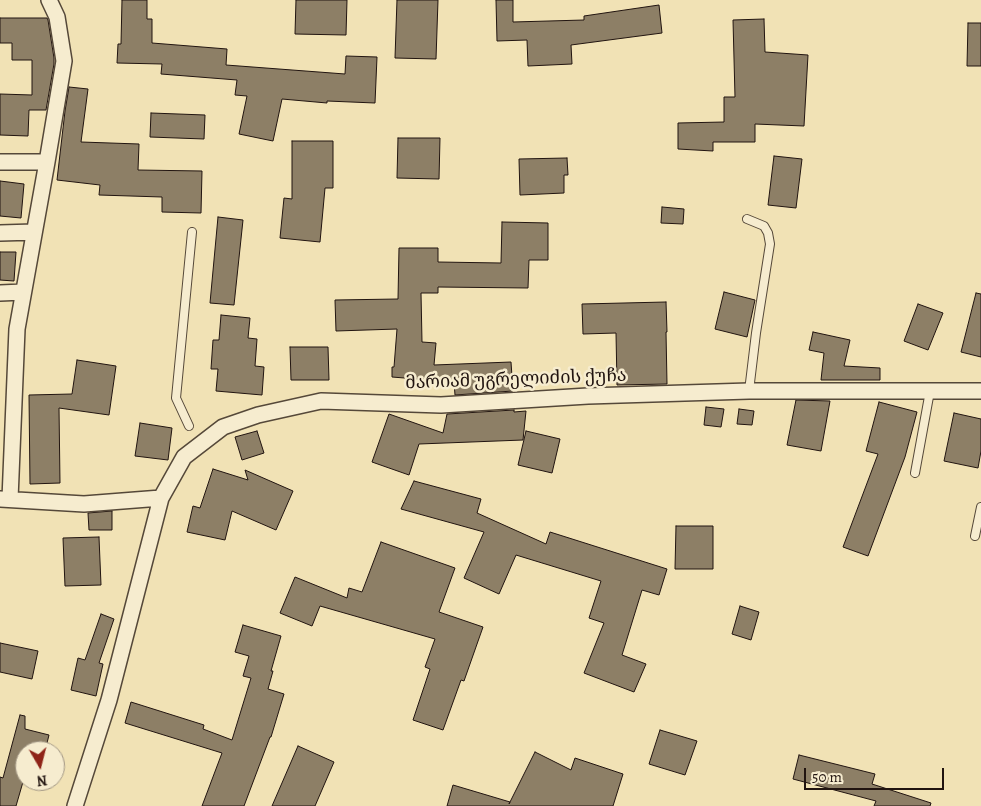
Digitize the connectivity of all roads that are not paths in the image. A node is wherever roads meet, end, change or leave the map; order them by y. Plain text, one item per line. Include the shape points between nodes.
1 (49, 0) edge
2 (0, 162) edge
3 (47, 162) junction
4 (747, 219) dead end
5 (34, 232) junction
6 (192, 232) dead end
7 (0, 233) edge
8 (23, 292) junction
9 (0, 293) edge
10 (749, 391) junction
11 (930, 391) junction
12 (981, 391) edge
13 (189, 426) dead end
14 (915, 473) dead end
15 (161, 498) junction
16 (5, 499) edge
17 (981, 507) edge
18 (975, 536) dead end
19 (74, 806) edge

1 - 3 street via 57,17 64,61
2 - 3 street
3 - 5 street
4 - 10 lane via 764,226 770,244
5 - 7 street
5 - 8 street
6 - 13 lane via 176,398
8 - 9 street
8 - 16 street via 16,329
10 - 11 street, მარიამ უგრელიძის ქუჩა
10 - 15 street, მარიამ უგრელიძის ქუჩა via 441,405 321,401 258,415 224,427 184,457
11 - 12 street, მარიამ უგრელიძის ქუჩა
11 - 14 lane
15 - 16 street via 84,504
15 - 19 street, მარიამ უგრელიძის ქუჩა via 109,700
17 - 18 lane

